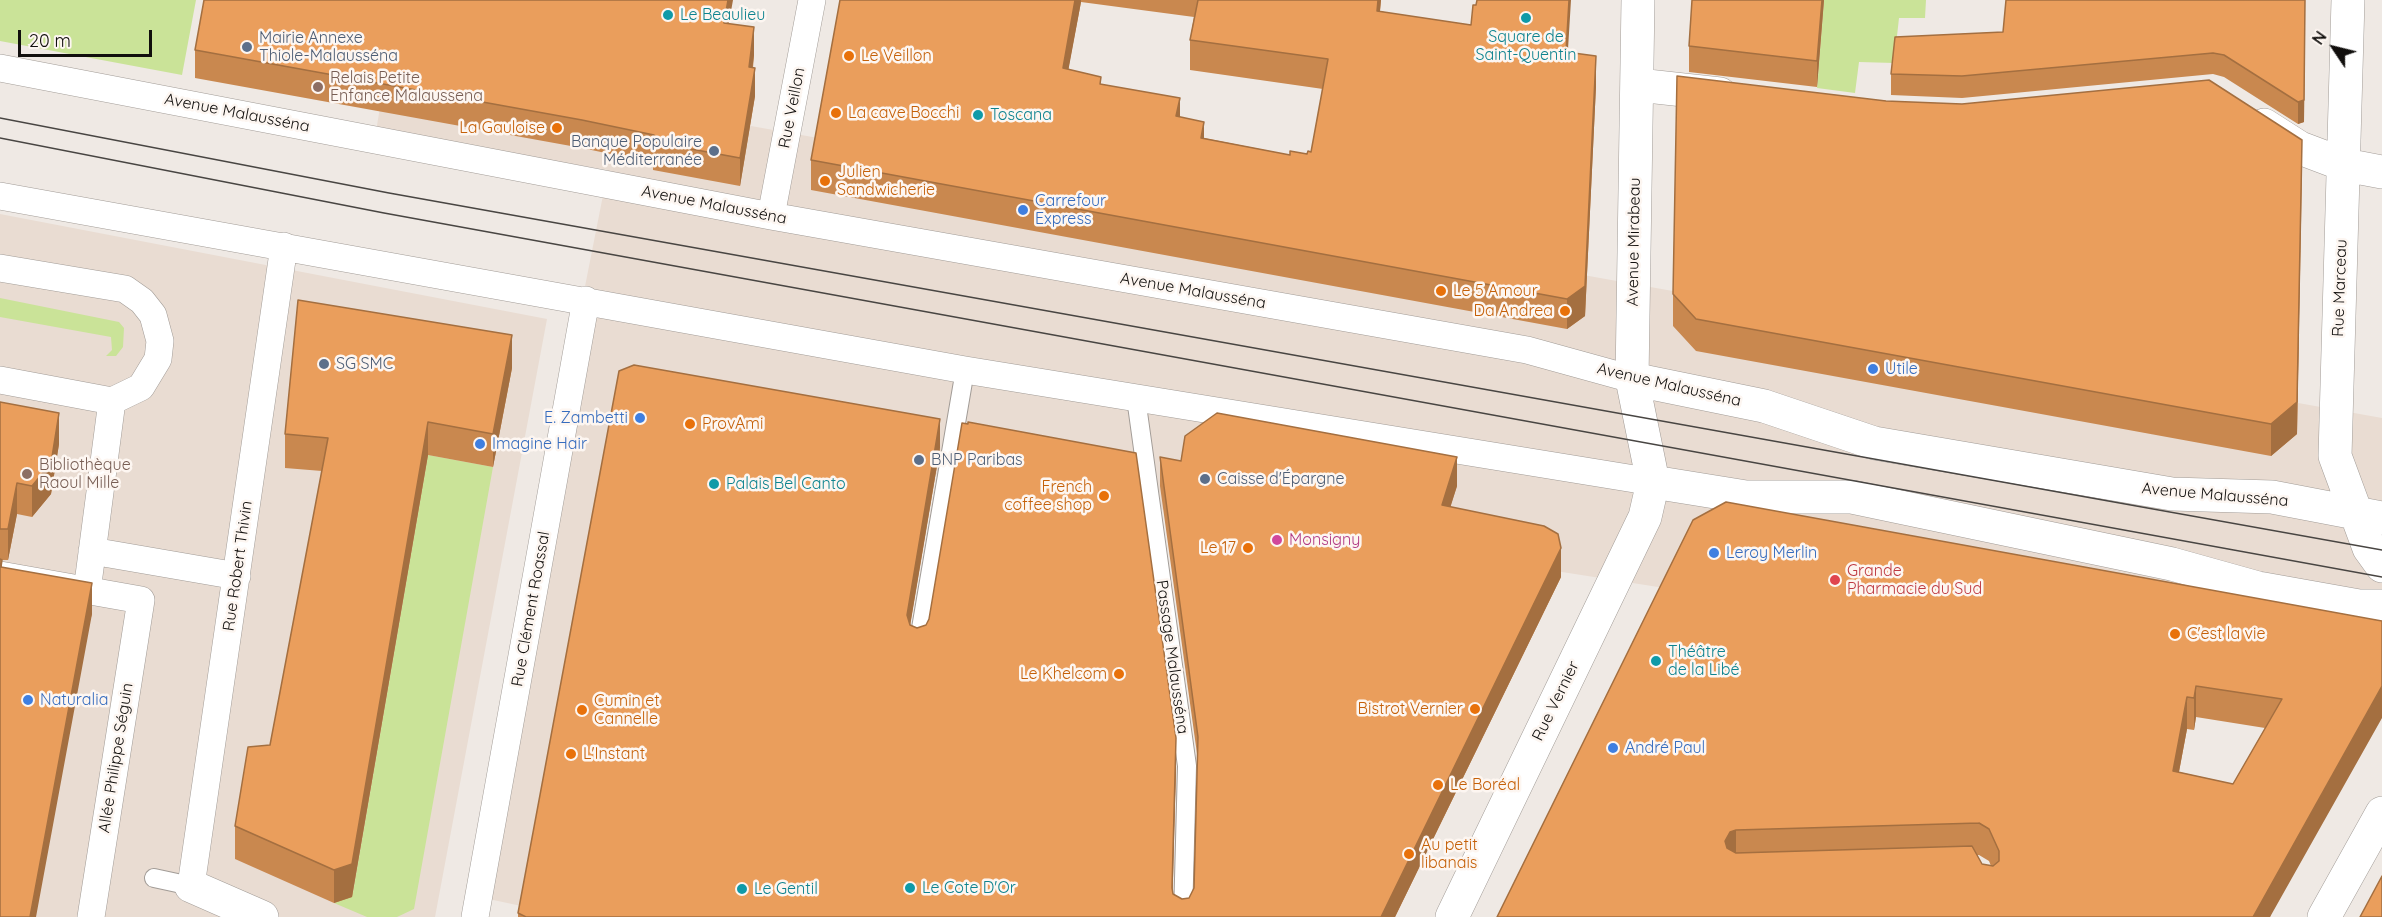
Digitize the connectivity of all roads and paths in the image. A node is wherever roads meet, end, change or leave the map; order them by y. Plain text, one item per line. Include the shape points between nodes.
1 (812, 0) edge
2 (1638, 0) edge
3 (2348, 0) edge
4 (0, 69) edge
5 (1638, 85) junction
6 (1745, 97) edge
7 (2242, 111) edge
8 (2344, 165) junction
9 (2382, 172) edge
10 (0, 196) edge
11 (771, 216) junction
12 (284, 246) junction
13 (0, 267) edge
14 (586, 300) junction
15 (965, 370) junction
16 (1632, 379) junction
17 (0, 380) edge
18 (1136, 398) junction
19 (112, 401) junction
20 (1653, 482) junction
21 (2368, 515) edge
22 (92, 551) junction
23 (2382, 566) edge
24 (0, 575) edge
25 (237, 576) junction
26 (87, 591) junction
27 (2382, 606) edge
28 (918, 646) edge
29 (2382, 813) edge
30 (154, 878) dead end
31 (191, 886) junction
32 (91, 917) edge
33 (262, 917) edge
34 (475, 917) edge
35 (1183, 917) edge
36 (1452, 917) edge
37 (2324, 917) edge

1 - 11 street, Rue Veillon
2 - 5 street, Avenue Mirabeau
3 - 8 street, Rue Marceau
4 - 11 street, Avenue Malausséna
5 - 6 street
5 - 16 street, Avenue Mirabeau
7 - 8 street via 2300,148
8 - 9 street
8 - 21 street, Rue Marceau via 2334,443 2335,456
10 - 12 street
11 - 16 street, Avenue Malausséna via 1527,350
12 - 14 street
12 - 25 street, Rue Robert Thivin
13 - 19 street via 125,289 142,301 158,328 158,359 141,387
14 - 15 street
14 - 34 street, Rue Clément Roassal
15 - 18 street
15 - 28 lane
16 - 20 street, Avenue Mirabeau
16 - 21 street, Avenue Malausséna via 1764,406 1874,443 2172,494 2272,498
17 - 19 street
18 - 20 street
18 - 35 lane, Passage Malausséna via 1187,766
19 - 22 street
20 - 27 street via 1746,497 1852,497 2172,564 2258,588 2359,606
20 - 36 street, Rue Vernier via 1645,517
21 - 23 street, Rue Marceau via 2369,548
22 - 25 street
22 - 26 street
24 - 26 street
25 - 31 street, Rue Robert Thivin
26 - 32 street, Allée Philippe Séguin via 141,600
29 - 37 street
30 - 31 lane
31 - 33 street

